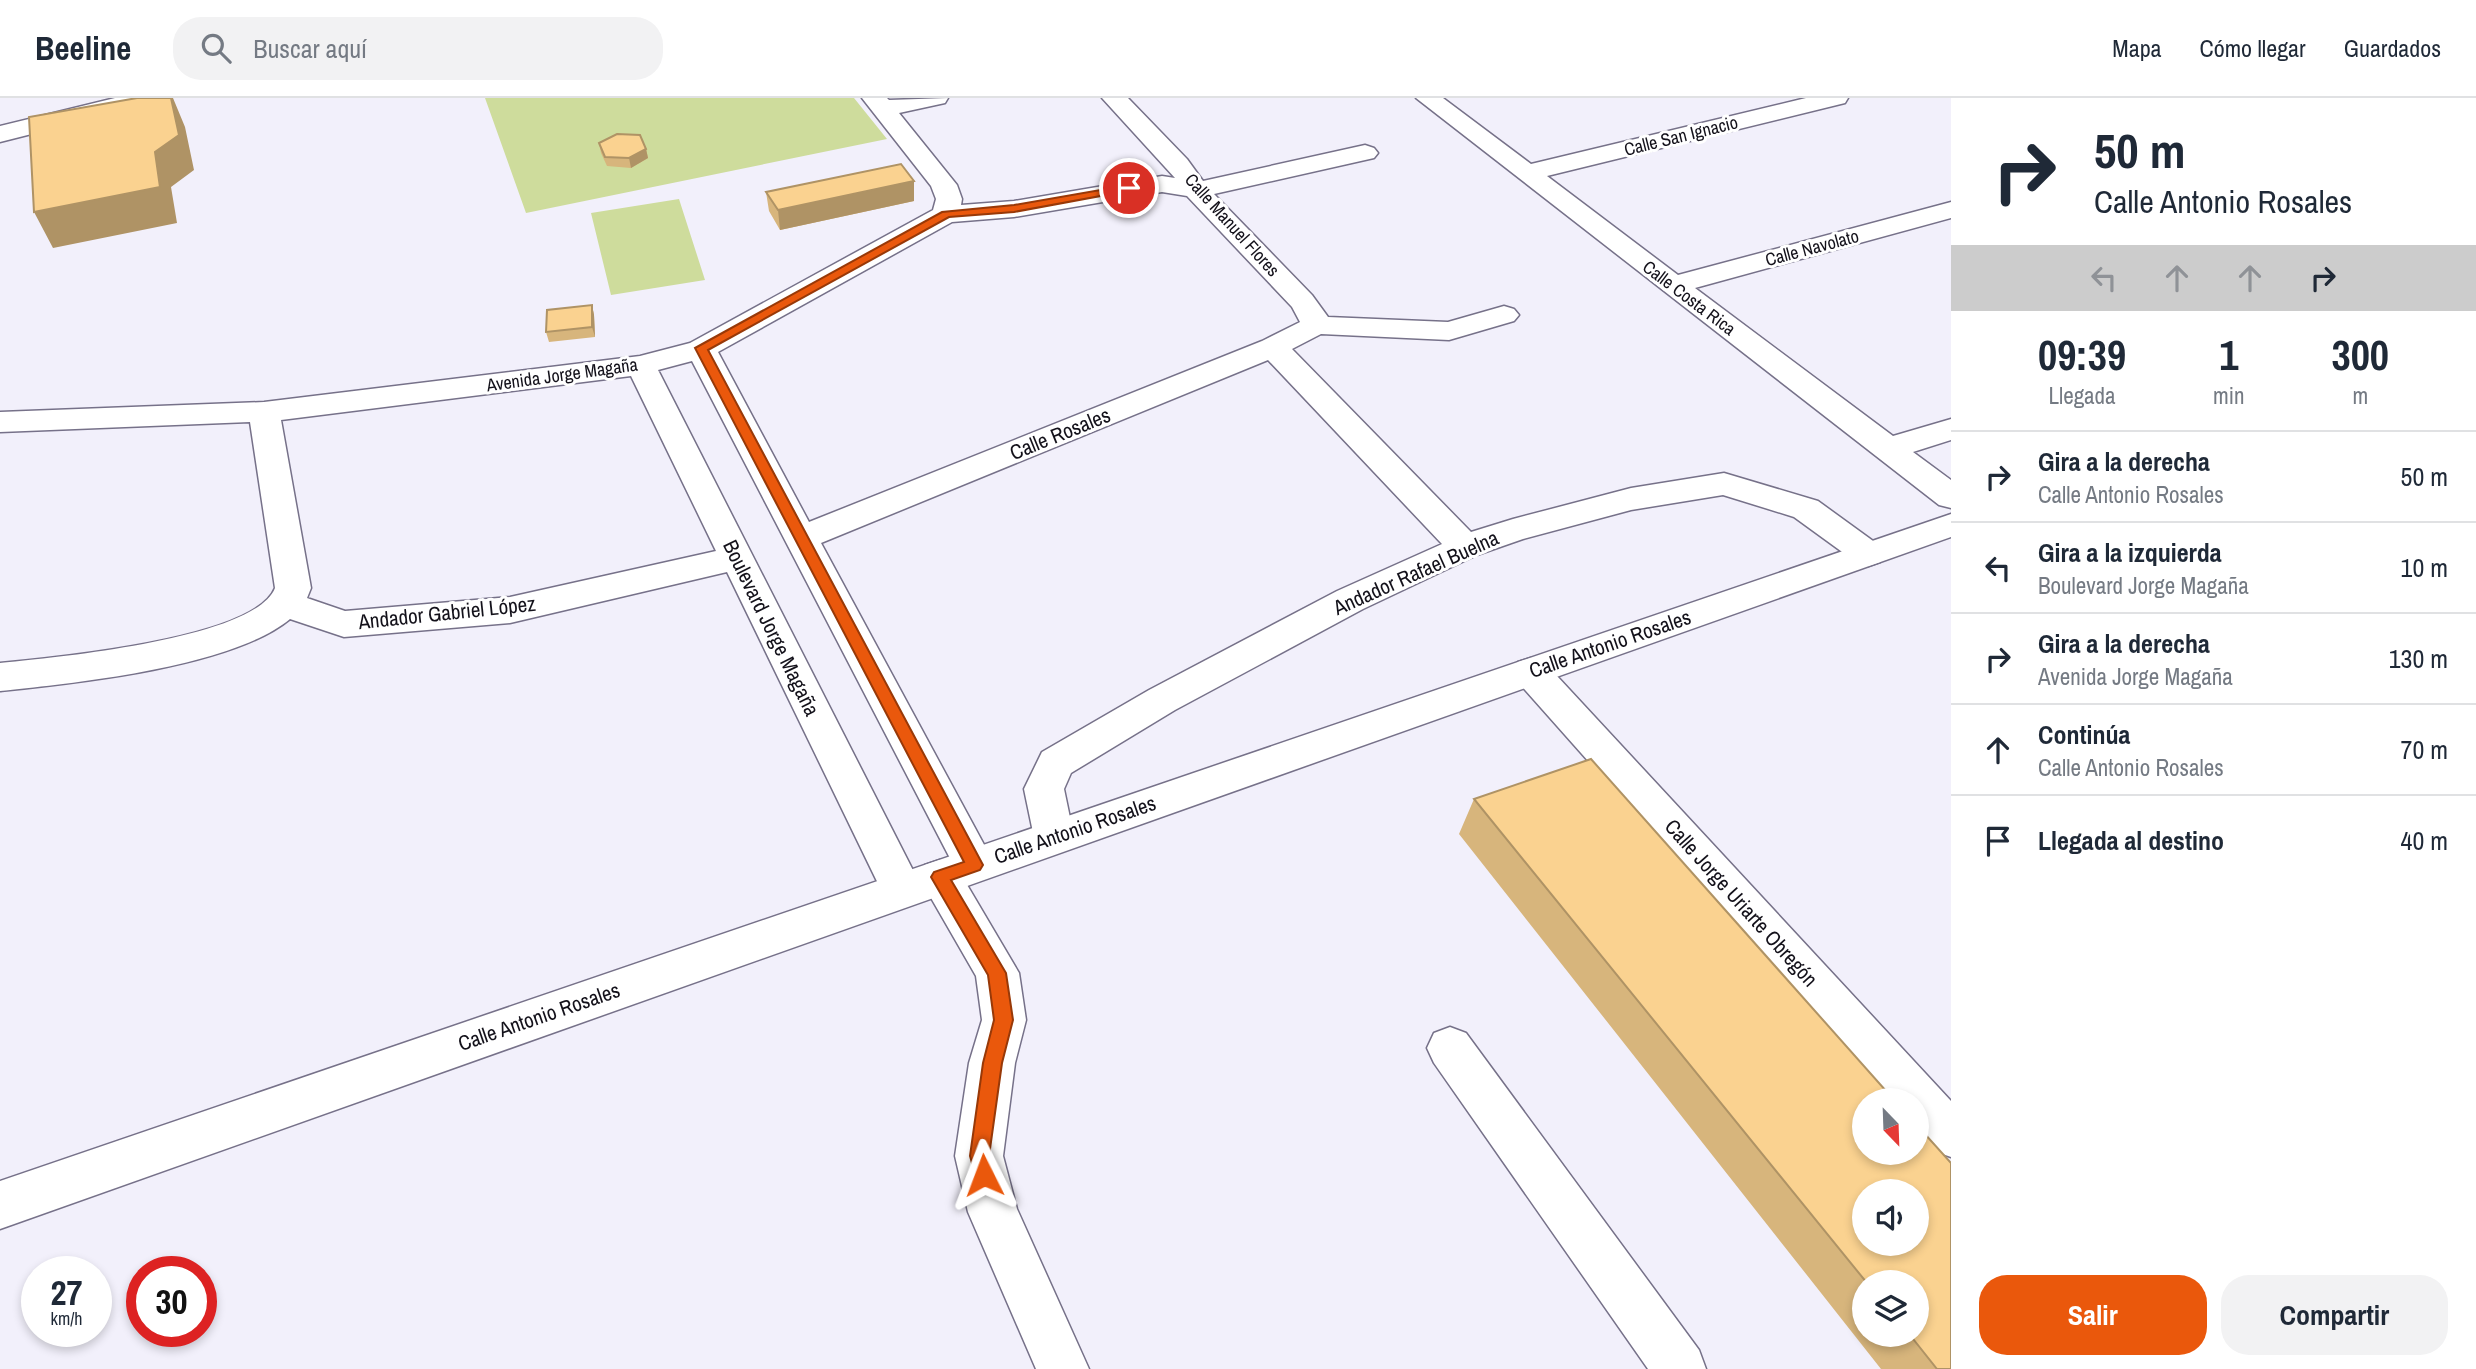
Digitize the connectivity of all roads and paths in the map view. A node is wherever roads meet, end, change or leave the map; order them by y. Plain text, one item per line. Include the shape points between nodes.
1 (145, 98) edge
2 (936, 98) edge
3 (1114, 98) edge
4 (1428, 98) edge
5 (1836, 98) edge
6 (878, 104) edge
7 (0, 134) edge
8 (1365, 153) dead end
9 (1526, 173) junction
10 (1196, 190) junction
11 (1951, 210) edge
12 (946, 214) junction
13 (1673, 285) junction
14 (1504, 315) dead end
15 (1316, 325) junction
16 (701, 348) junction
17 (1273, 348) junction
18 (641, 365) junction
19 (264, 412) junction
20 (0, 422) edge
21 (1951, 429) edge
22 (1887, 449) junction
23 (1951, 497) edge
24 (1951, 525) edge
25 (802, 538) junction
26 (1465, 547) junction
27 (1868, 554) junction
28 (737, 558) junction
29 (285, 604) junction
30 (1531, 671) junction
31 (0, 677) edge
32 (1054, 837) junction
33 (939, 877) junction
34 (1450, 1048) dead end
35 (1951, 1135) edge
36 (0, 1205) edge
37 (1063, 1369) edge
38 (1680, 1369) edge

1 - 7 street
2 - 6 street
3 - 10 street, Calle Manuel Flores via 1178,164
4 - 9 street, Calle Costa Rica
5 - 9 street, Calle San Ignacio
6 - 12 street via 944,184 949,199
8 - 10 street
9 - 13 street, Calle Costa Rica
10 - 12 street via 1162,184 1014,209
10 - 15 street, Calle Manuel Flores via 1302,301
11 - 13 street, Calle Navolato
12 - 16 street, Avenida Jorge Magaña
13 - 22 street, Calle Costa Rica
14 - 15 street via 1449,331
15 - 17 street, Calle Rosales
16 - 18 street, Avenida Jorge Magaña
16 - 25 street
17 - 25 street, Calle Rosales
17 - 26 street
18 - 19 street, Avenida Jorge Magaña
18 - 28 street, Boulevard Jorge Magaña
19 - 20 street, Avenida Jorge Magaña
19 - 29 street via 293,588
21 - 22 street
22 - 23 street, Calle Costa Rica
24 - 27 street, Calle Antonio Rosales
25 - 33 street
26 - 27 street, Andador Rafael Buelna via 1631,499 1724,484 1806,509
26 - 32 street, Andador Rafael Buelna via 1350,600 1162,700 1056,763 1044,789
27 - 30 street, Calle Antonio Rosales
28 - 29 street, Andador Gabriel López via 510,610 458,616 344,624
28 - 33 street, Boulevard Jorge Magaña
29 - 31 street via 265,618 194,646 85,668
30 - 32 street, Calle Antonio Rosales
30 - 35 street, Calle Jorge Uriarte Obregón
32 - 33 street, Calle Antonio Rosales
33 - 36 street, Calle Antonio Rosales
33 - 37 street via 997,973 1003,1020 979,1156 993,1212
34 - 38 street

